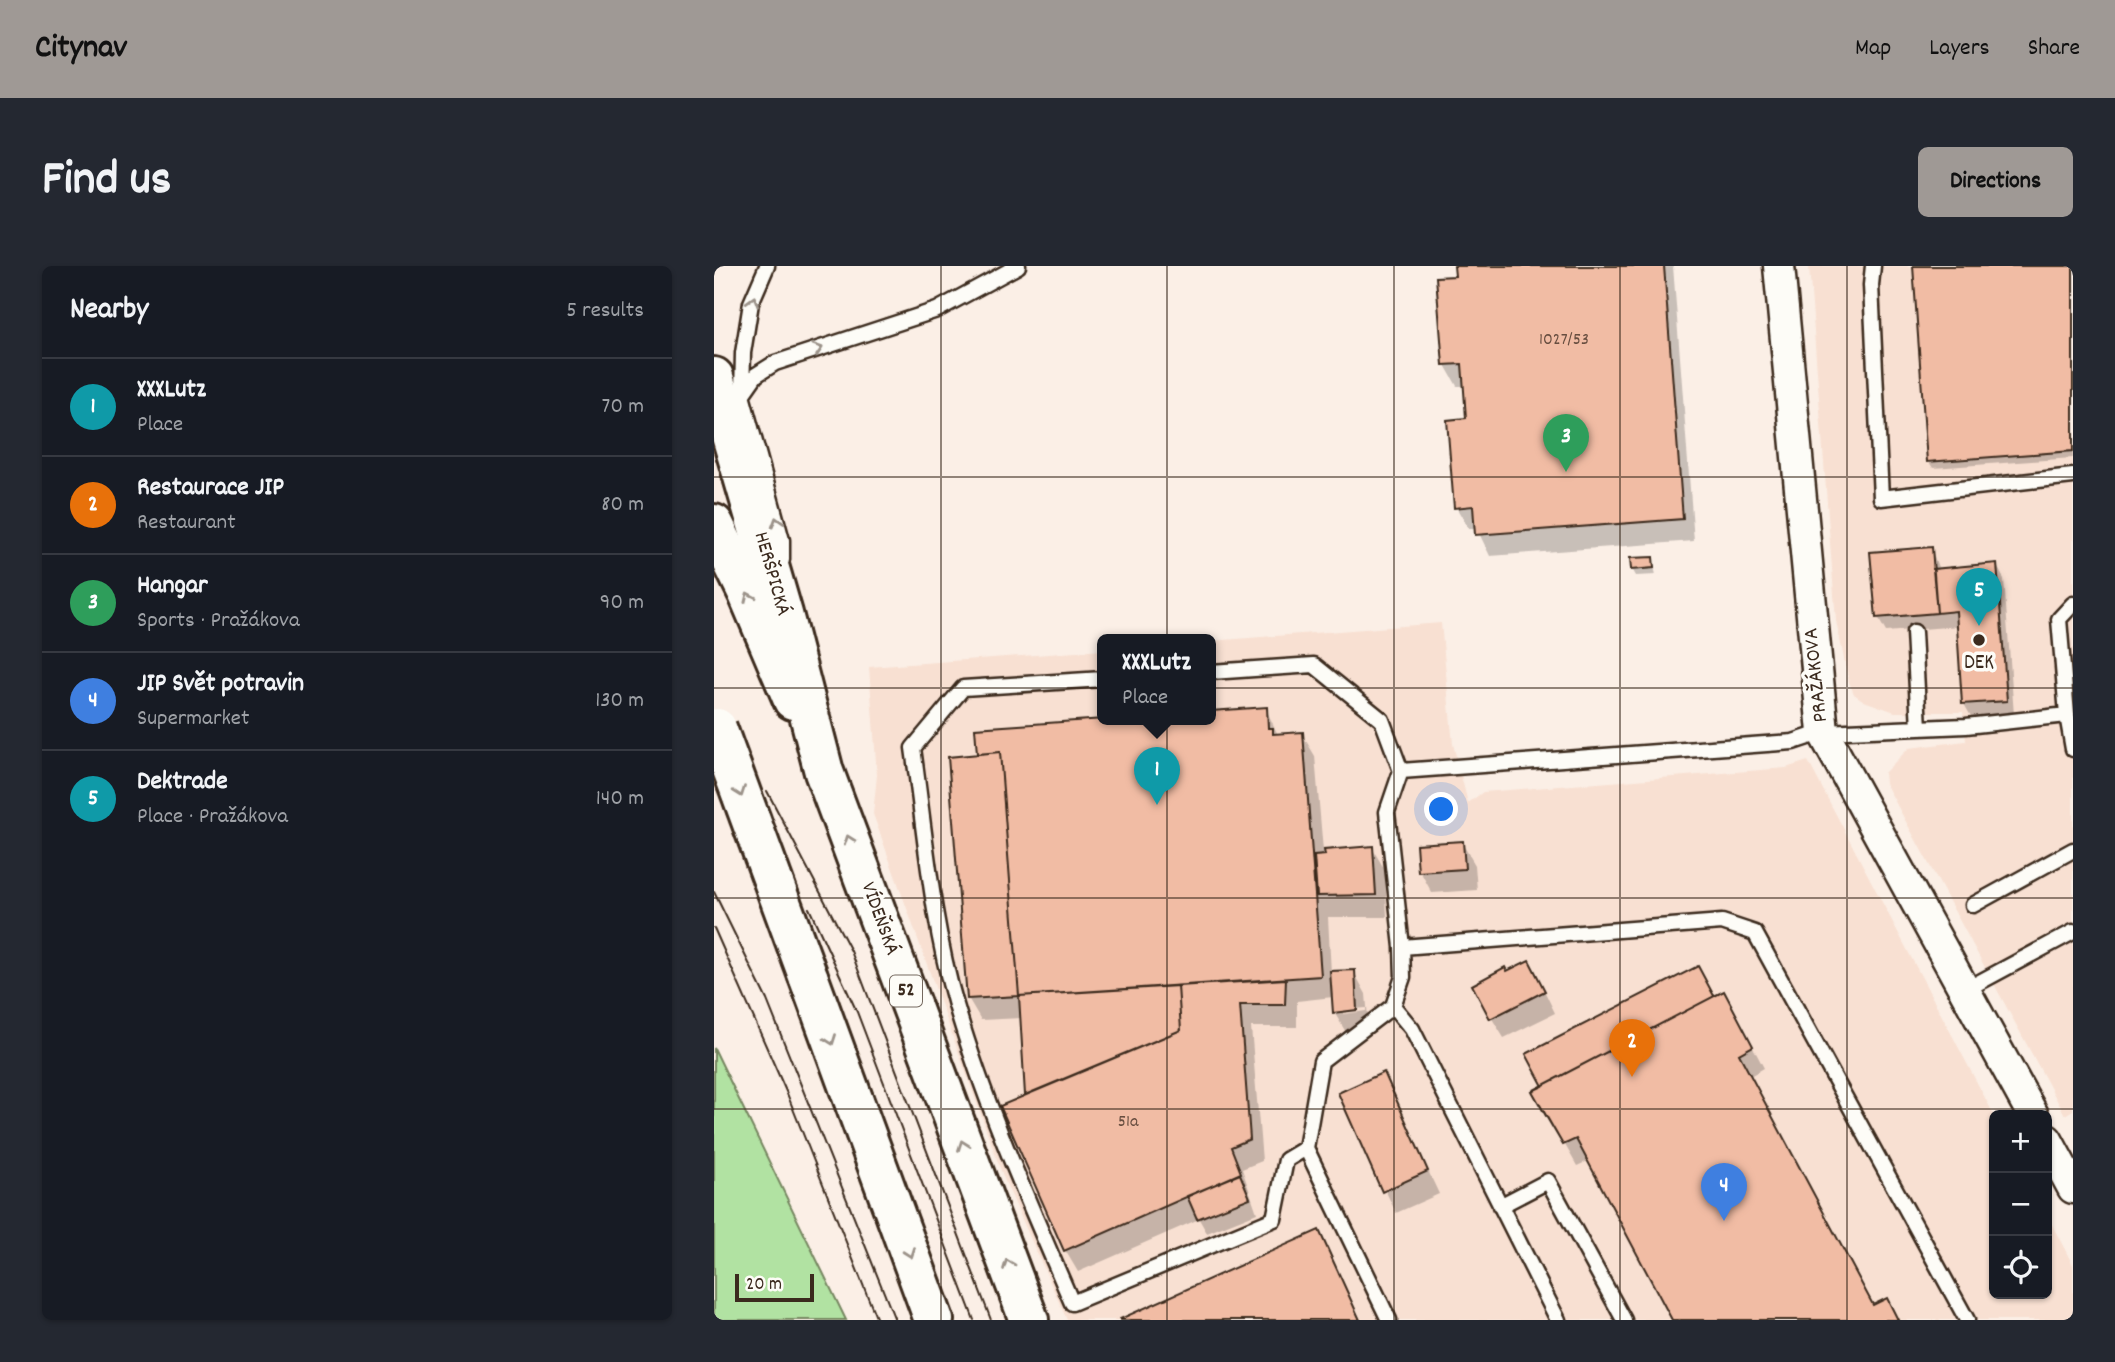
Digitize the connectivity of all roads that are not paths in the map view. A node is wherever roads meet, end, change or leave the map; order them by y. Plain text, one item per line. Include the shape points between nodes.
1 (767, 266) edge
2 (1018, 266) edge
3 (1779, 266) edge
4 (1873, 266) edge
5 (728, 386) edge
6 (2073, 476) edge
7 (714, 524) edge
8 (2073, 604) edge
9 (1914, 632) dead end
10 (1216, 671) edge
11 (1097, 679) edge
12 (2067, 715) junction
13 (715, 722) edge
14 (1919, 728) junction
15 (1823, 732) junction
16 (2073, 749) edge
17 (1401, 771) junction
18 (824, 772) junction
19 (2073, 850) edge
20 (1973, 905) dead end
21 (2073, 932) edge
22 (1402, 947) junction
23 (1965, 990) junction
24 (1393, 1006) junction
25 (2030, 1110) edge
26 (1306, 1148) junction
27 (2052, 1149) edge
28 (2073, 1188) edge
29 (1500, 1206) junction
30 (934, 1320) edge
31 (1029, 1320) edge
32 (1389, 1320) edge
33 (1558, 1320) edge
34 (1624, 1320) edge
35 (1966, 1320) edge

5 -> 1 lane via 743,353 751,303
5 -> 2 lane via 775,363 937,310
3 - 15 street, PRAŽÁKOVA
4 - 6 lane via 1881,498
18 -> 5 main road, HERŠPICKÁ / 52
18 -> 7 main road, VÍDEŇSKÁ
8 - 12 lane via 2059,619
9 - 14 lane
10 - 17 lane via 1314,665 1382,720
11 - 26 lane via 963,688 913,748 955,1004 990,1108 1072,1303 1274,1219 1286,1160
12 - 14 lane
12 - 16 lane
13 -> 30 main road, bridge
14 - 15 lane
15 - 17 lane via 1793,742
15 - 23 street, PRAŽÁKOVA
17 - 22 lane via 1387,813
31 -> 18 main road, VÍDEŇSKÁ / 52
19 - 20 lane
21 - 23 lane
22 - 24 lane via 1403,977
22 - 35 lane via 1722,922 1755,933
23 - 25 street, PRAŽÁKOVA
24 - 26 lane via 1321,1061
24 - 29 lane via 1412,1029
26 - 32 lane
27 - 28 street
29 - 33 lane
29 - 34 lane via 1548,1181

